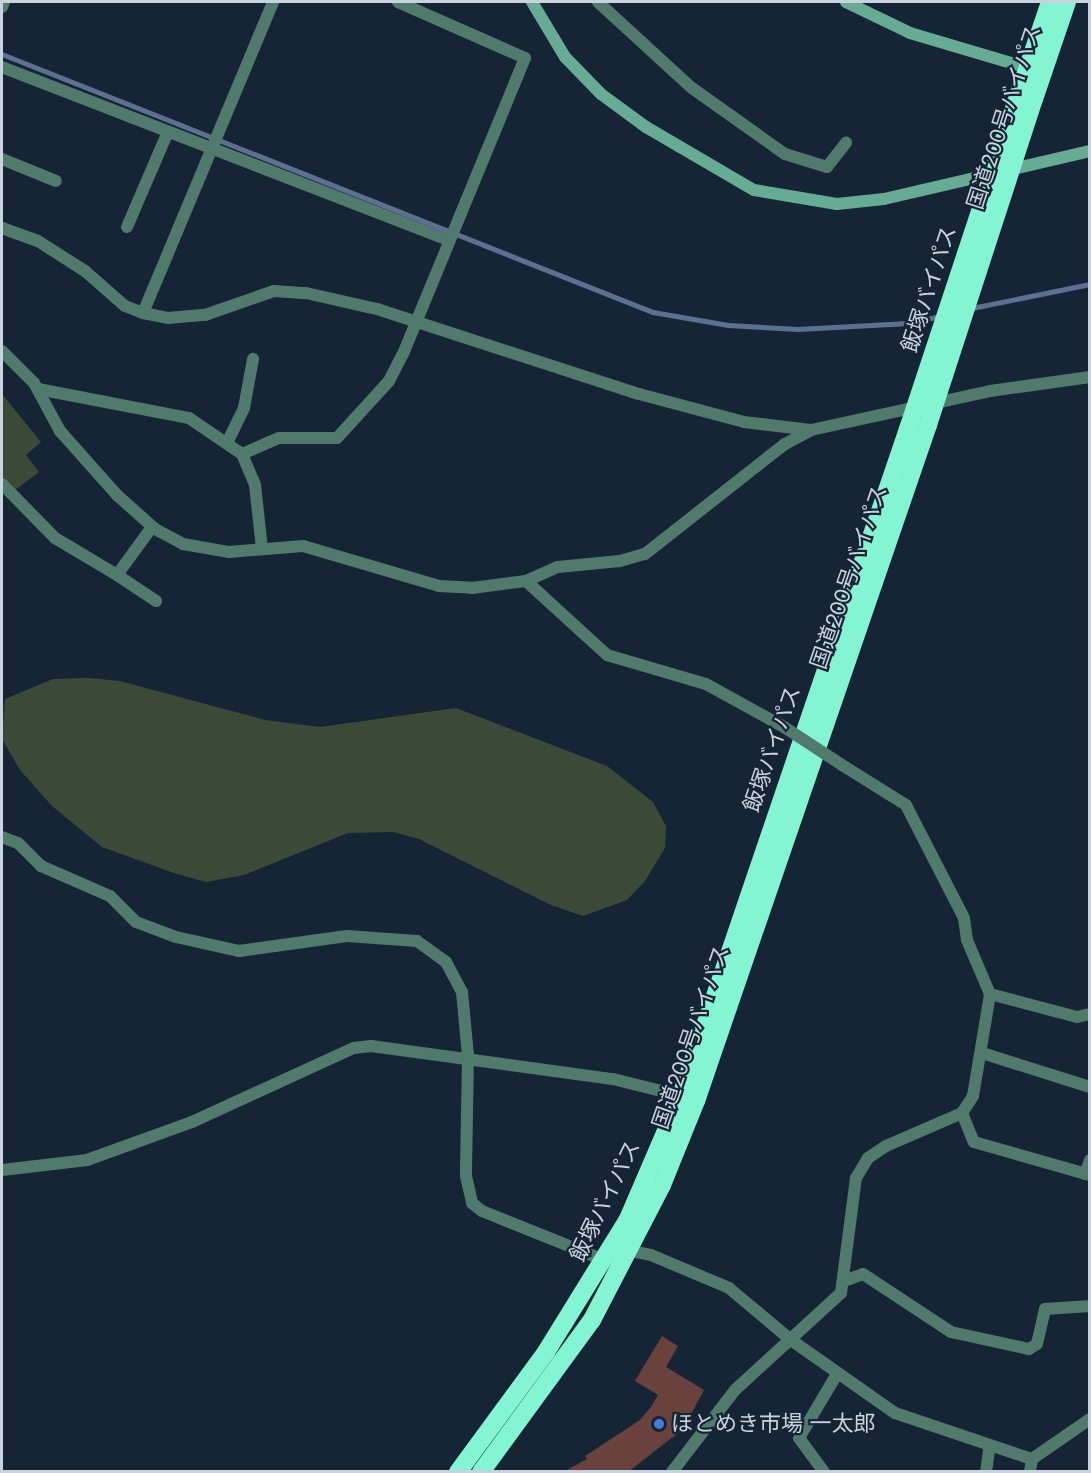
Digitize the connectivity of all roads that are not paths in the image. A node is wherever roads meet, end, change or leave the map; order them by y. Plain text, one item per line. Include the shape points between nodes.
1 (4, 2) edge
2 (273, 2) edge
3 (398, 2) edge
4 (532, 2) edge
5 (598, 2) edge
6 (846, 2) edge
7 (1050, 2) edge
8 (1067, 2) edge
9 (2, 7) edge
10 (2, 67) edge
11 (1028, 68) junction
12 (1025, 101) junction
13 (167, 134) junction
14 (846, 143) dead end
15 (1089, 151) edge
16 (210, 152) junction
17 (2, 159) edge
18 (56, 181) dead end
19 (127, 227) dead end
20 (2, 228) edge
21 (447, 240) junction
22 (143, 313) junction
23 (415, 324) junction
24 (2, 351) edge
25 (253, 359) dead end
26 (1089, 376) edge
27 (38, 390) junction
28 (811, 430) junction
29 (226, 442) junction
30 (242, 454) junction
31 (2, 484) edge
32 (152, 527) junction
33 (262, 549) junction
34 (117, 575) junction
35 (526, 580) junction
36 (156, 601) dead end
37 (2, 837) edge
38 (990, 994) junction
39 (1089, 1014) edge
40 (982, 1053) junction
41 (468, 1056) junction
42 (1089, 1087) edge
43 (681, 1096) junction
44 (962, 1113) junction
45 (1089, 1160) edge
46 (2, 1170) edge
47 (1087, 1175) edge
48 (631, 1251) junction
49 (604, 1260) junction
50 (844, 1281) junction
51 (1089, 1306) edge
52 (791, 1340) junction
53 (837, 1374) junction
54 (1089, 1419) edge
55 (990, 1445) junction
56 (1032, 1459) junction
57 (458, 1472) edge
58 (481, 1472) edge
59 (672, 1472) edge
60 (824, 1472) edge
61 (986, 1472) edge
62 (1030, 1472) edge

1 - 9 street
2 - 16 street
3 - 21 street via 525,58
4 - 15 main road via 565,57 601,94 646,127 754,190 837,204 884,199
5 - 14 street via 692,88 785,154 827,167
6 - 11 main road via 910,33
7 - 11 highway, 飯塚バイパス
8 - 12 highway, 国道200号バイパス
10 - 13 street
11 - 12 highway, 飯塚バイパス
12 - 43 highway, 飯塚バイパス, bridge via 908,429
12 - 48 highway, 国道200号バイパス, bridge via 928,425 696,1101
13 - 16 street
13 - 19 street
16 - 21 street
16 - 22 street
17 - 18 street
20 - 22 street via 38,241 85,271 125,306
21 - 23 street
22 - 23 street via 168,318 205,315 274,291 306,293 377,309
23 - 28 street via 734,419
23 - 30 street via 389,381 337,438 279,438
24 - 27 street
25 - 29 street via 244,408
26 - 28 street via 990,391
27 - 29 street via 131,411 168,412 189,418
27 - 32 street via 60,431
28 - 35 street via 785,444 645,554 620,561 558,567
29 - 30 street
30 - 33 street via 255,485
31 - 34 street via 55,538
32 - 33 street via 194,546 229,552
32 - 34 street
33 - 35 street via 303,546 439,586 472,588
34 - 36 street
35 - 38 street, bridge via 607,655 706,684 784,727 906,805 964,918 967,940
37 - 41 street via 18,843 41,866 110,896 136,922 176,937 239,951 347,936 417,940 446,962 462,992
38 - 39 street via 1077,1017
38 - 40 street
40 - 42 street
40 - 44 street via 973,1096
41 - 43 street via 613,1079
41 - 46 street via 386,1046 354,1048 192,1122 87,1160
41 - 49 street via 466,1176 472,1203 482,1211
43 - 49 highway, 飯塚バイパス via 628,1219
44 - 47 street via 974,1142
44 - 50 street via 886,1146 868,1158 855,1178
45 - 47 street
48 - 49 street
48 - 52 street via 666,1260 729,1288
48 - 58 highway, 国道200号バイパス via 592,1320
49 - 57 highway, 飯塚バイパス via 546,1352
50 - 51 street via 863,1274 951,1332 1029,1349 1038,1344 1045,1309
50 - 52 street via 834,1304
52 - 53 street
52 - 59 street via 713,1413
53 - 55 street via 895,1413
53 - 60 street via 799,1438
54 - 56 street
55 - 56 street
55 - 61 street
56 - 62 street

